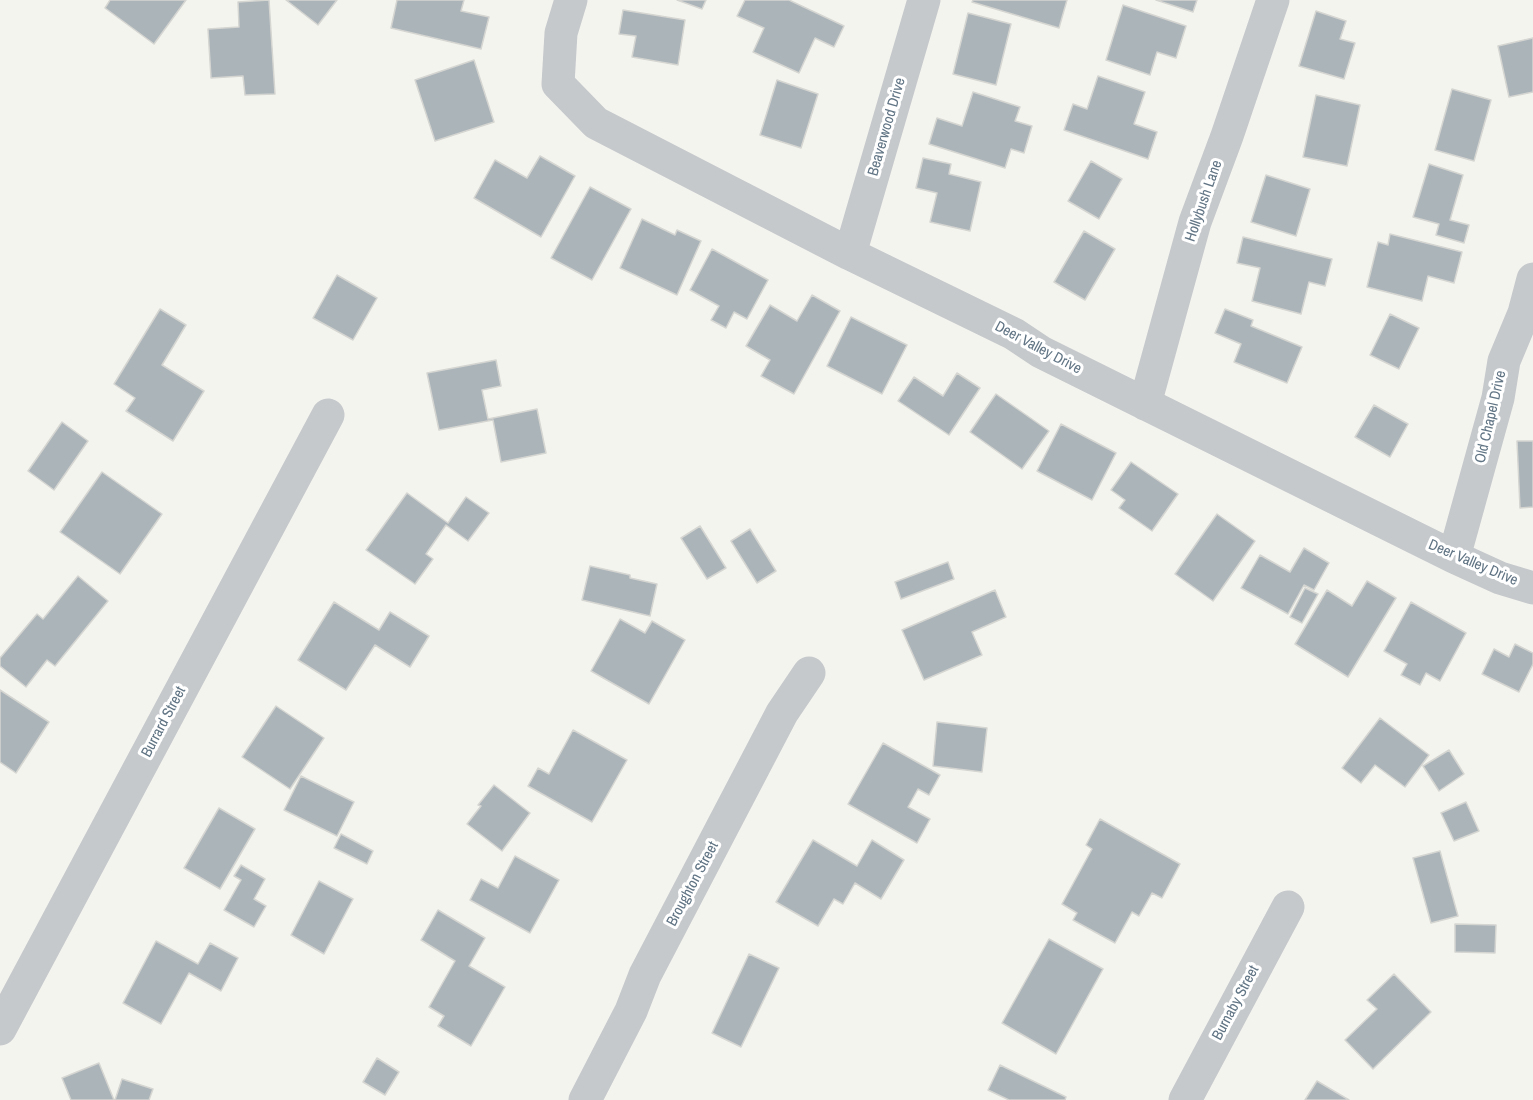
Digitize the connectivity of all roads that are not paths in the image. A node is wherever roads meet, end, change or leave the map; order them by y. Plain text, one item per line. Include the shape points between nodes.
1 (571, 0) edge
2 (924, 0) edge
3 (1273, 0) edge
4 (850, 254) junction
5 (1533, 279) edge
6 (1145, 404) junction
7 (328, 415) dead end
8 (1454, 557) junction
9 (1533, 588) edge
10 (809, 673) dead end
11 (1288, 907) dead end
12 (0, 1029) edge
13 (585, 1100) edge
14 (1185, 1100) edge

1 - 4 street, Deer Valley Drive via 561,33 558,84 596,123
2 - 4 street, Beaverwood Drive
3 - 6 street, Hollybush Lane via 1195,222
4 - 6 street, Deer Valley Drive via 1014,334 1041,352
5 - 8 street, Old Chapel Drive via 1504,362 1498,398
6 - 8 street, Deer Valley Drive
7 - 12 street, Burrard Street
8 - 9 street, Deer Valley Drive
10 - 13 street, Broughton Street via 782,713 645,975
11 - 14 street, Burnaby Street

